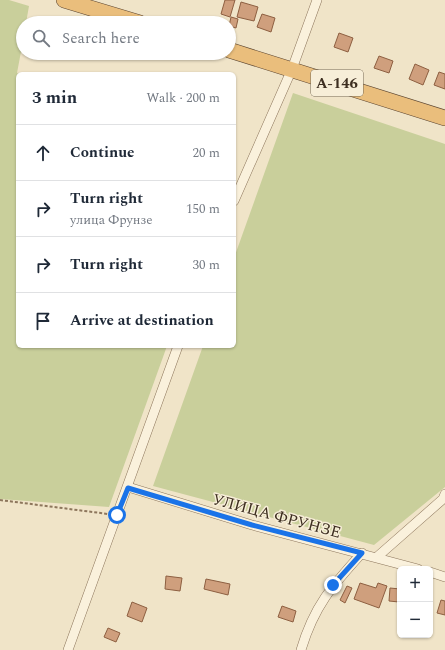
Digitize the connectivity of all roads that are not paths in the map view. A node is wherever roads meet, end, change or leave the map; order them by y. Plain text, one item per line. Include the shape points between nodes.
1 (64, 0) edge
2 (317, 0) edge
3 (117, 16) edge
4 (236, 52) edge
5 (292, 68) junction
6 (445, 118) edge
7 (236, 196) edge
8 (177, 348) edge
9 (128, 488) junction
10 (445, 494) edge
11 (362, 553) junction
12 (377, 557) junction
13 (408, 566) edge
14 (433, 573) edge
15 (445, 577) edge
16 (68, 650) edge
17 (301, 650) edge

1 - 3 highway
2 - 5 street
4 - 5 highway, А-146
5 - 6 highway, А-146
5 - 7 street
8 - 9 street
9 - 11 street, УЛИЦА ФРУНЗЕ via 252,525
9 - 16 street
10 - 12 street via 443,499
11 - 12 street, УЛИЦА ФРУНЗЕ
11 - 17 street via 333,585 318,607
12 - 13 street, УЛИЦА ФРУНЗЕ
14 - 15 street

